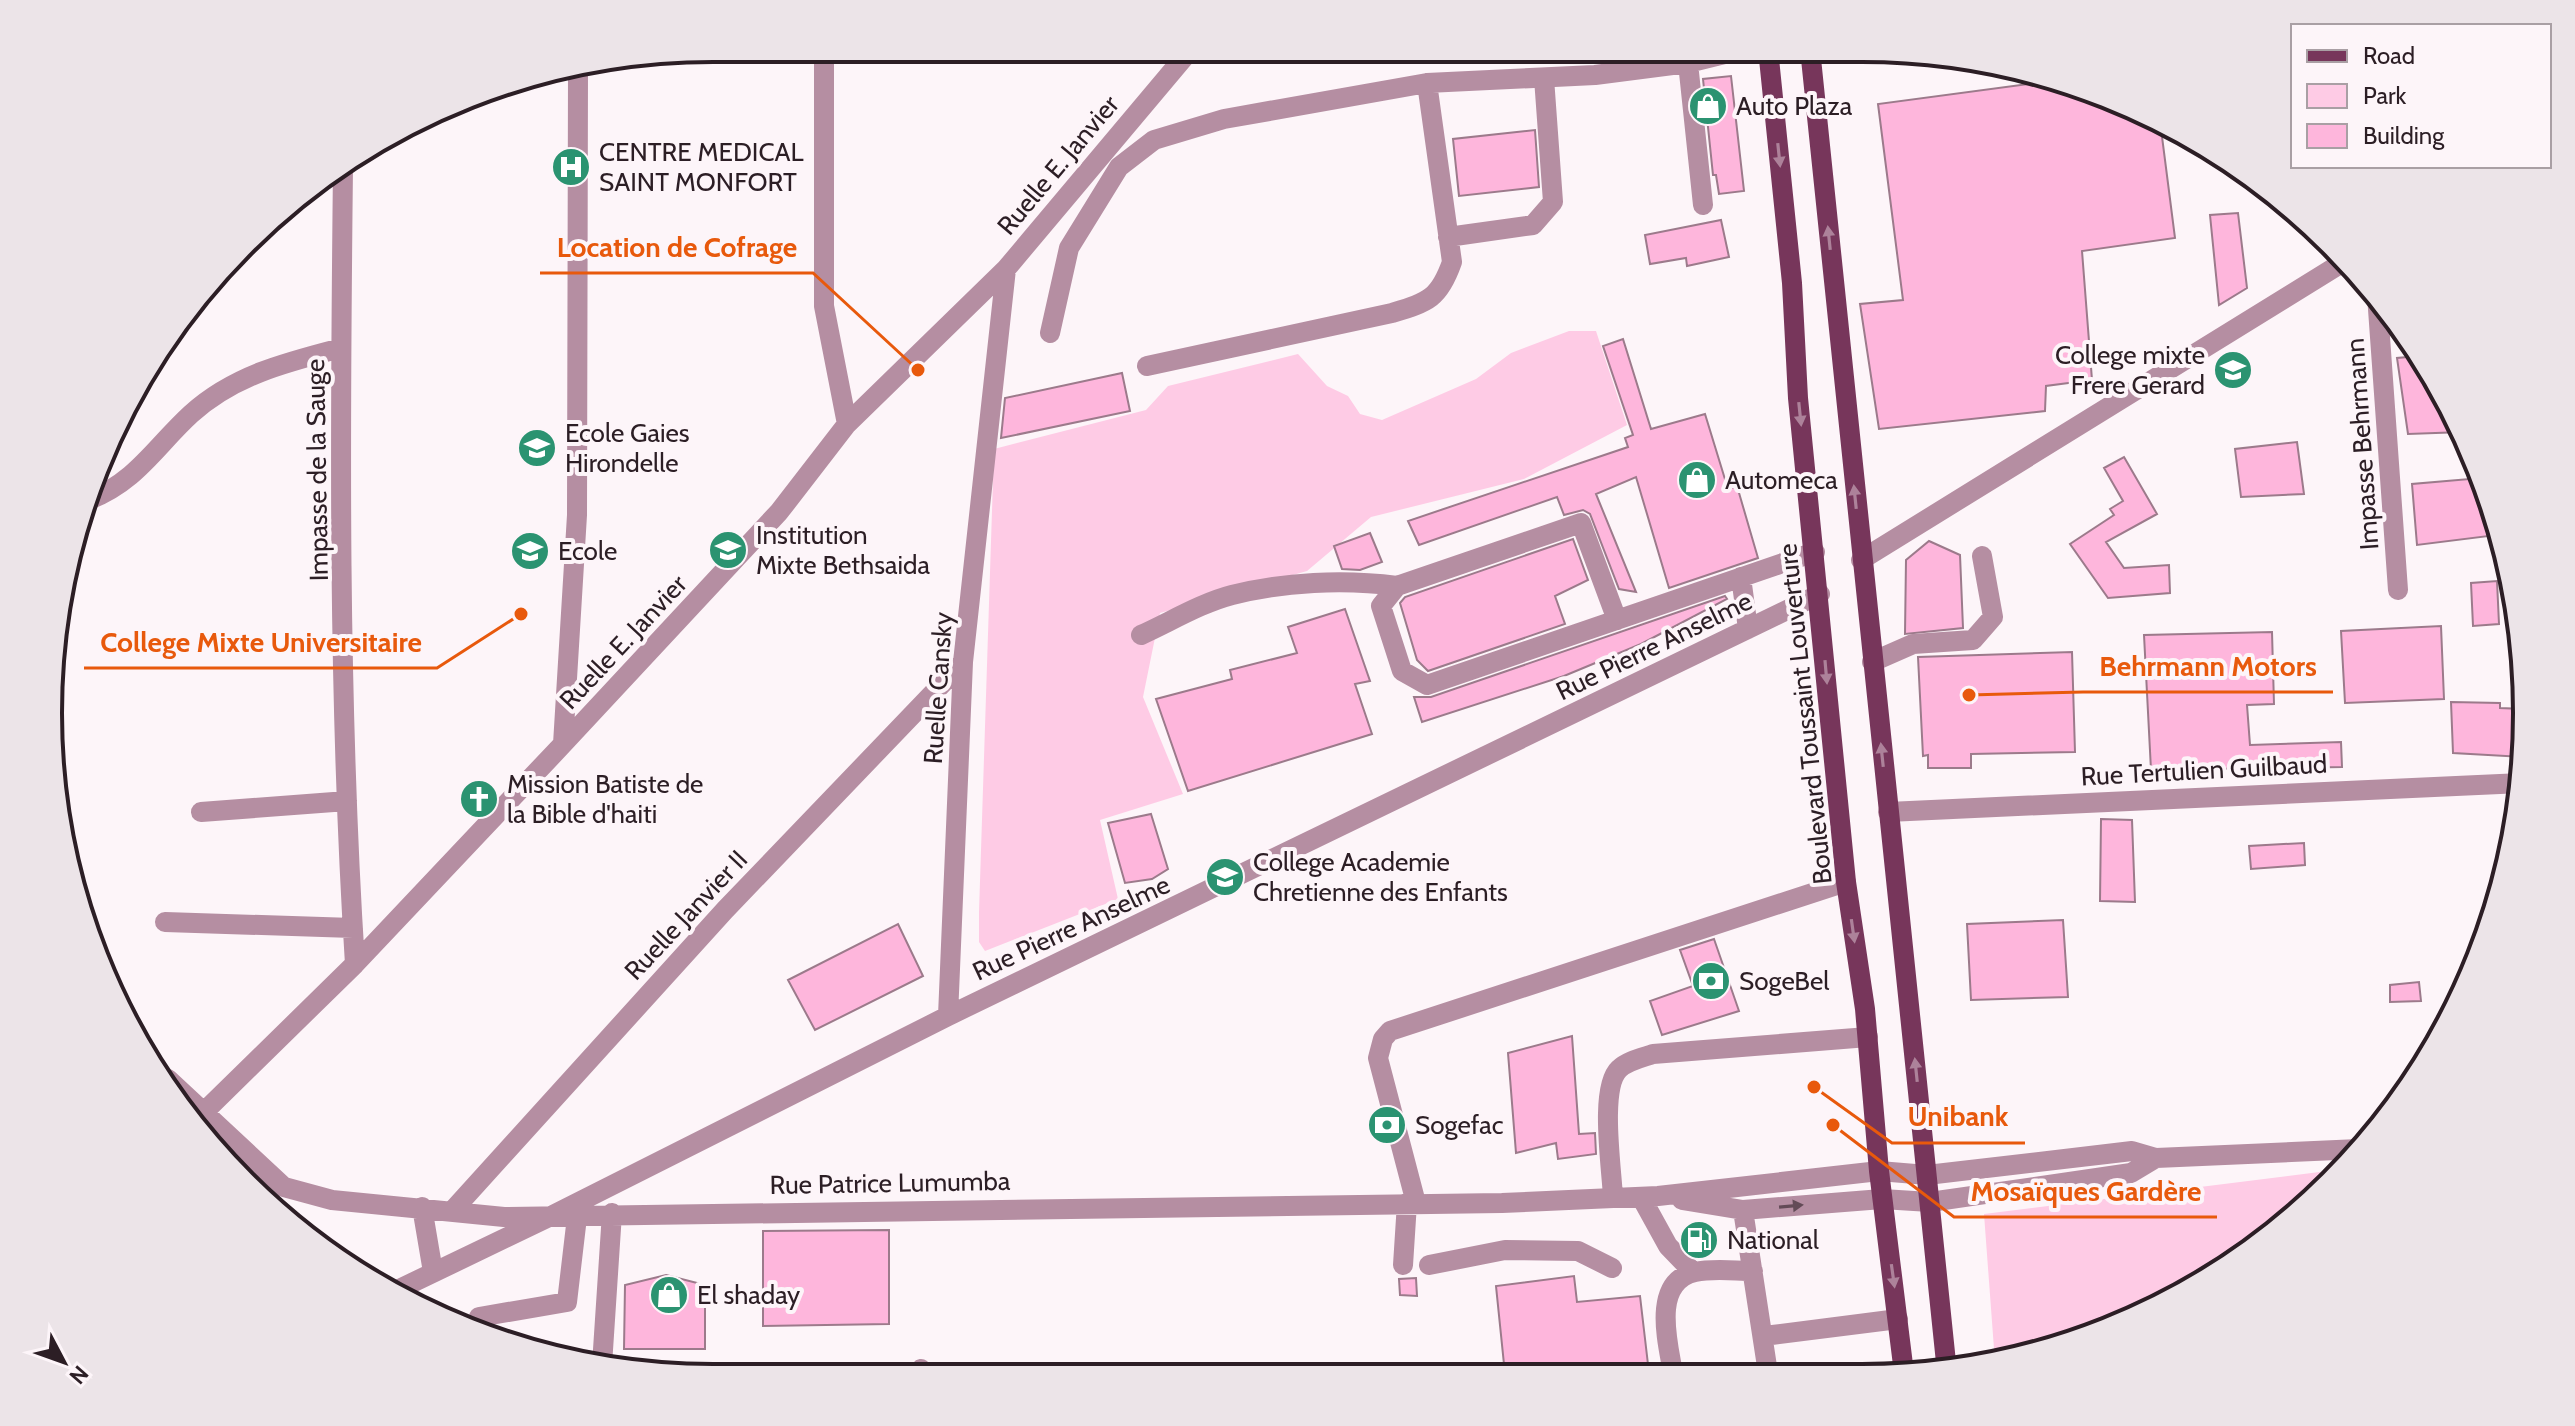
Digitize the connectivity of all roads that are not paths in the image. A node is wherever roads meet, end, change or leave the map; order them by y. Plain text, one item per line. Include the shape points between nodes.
1 (824, 62) edge
2 (1180, 62) edge
3 (1692, 62) edge
4 (1769, 62) edge
5 (1811, 62) edge
6 (1688, 63) junction
7 (578, 77) edge
8 (1544, 78) junction
9 (1427, 83) junction
10 (343, 178) edge
11 (1703, 205) dead end
12 (1448, 237) junction
13 (2335, 267) edge
14 (1006, 269) junction
15 (2379, 318) edge
16 (1050, 333) dead end
17 (341, 348) junction
18 (1147, 366) dead end
19 (847, 424) junction
20 (101, 494) edge
21 (1815, 552) junction
22 (1982, 556) dead end
23 (1861, 560) junction
24 (1741, 577) junction
25 (1397, 586) junction
26 (2398, 590) dead end
27 (1820, 594) junction
28 (1617, 620) junction
29 (1748, 629) junction
30 (1141, 635) dead end
31 (963, 662) junction
32 (1872, 662) junction
33 (563, 744) junction
34 (2509, 784) edge
35 (347, 801) junction
36 (201, 812) dead end
37 (1888, 812) junction
38 (1846, 882) junction
39 (165, 922) dead end
40 (353, 928) junction
41 (355, 964) junction
42 (948, 1016) junction
43 (1868, 1037) junction
44 (189, 1099) edge
45 (204, 1112) junction
46 (2344, 1150) edge
47 (2156, 1158) junction
48 (1879, 1171) junction
49 (1927, 1175) junction
50 (1649, 1197) junction
51 (1613, 1198) junction
52 (1882, 1199) junction
53 (1930, 1202) junction
54 (1412, 1203) junction
55 (422, 1207) junction
56 (454, 1209) junction
57 (1743, 1210) junction
58 (612, 1213) junction
59 (549, 1217) junction
60 (577, 1217) junction
61 (1403, 1265) dead end
62 (1429, 1265) dead end
63 (1612, 1268) dead end
64 (1753, 1271) junction
65 (433, 1272) junction
66 (1693, 1272) junction
67 (413, 1291) edge
68 (1898, 1319) junction
69 (479, 1320) edge
70 (1764, 1336) junction
71 (603, 1354) edge
72 (1946, 1358) edge
73 (1903, 1363) edge
74 (1672, 1364) edge
75 (1767, 1364) edge

1 - 19 street via 824,306
2 - 14 street, Ruelle E. Janvier
3 - 6 street
4 -> 21 main road, Boulevard Toussaint Louverture
23 -> 5 main road
6 - 8 street
6 - 11 street
7 - 33 street via 577,515
8 - 9 street
8 - 12 street via 1553,202 1533,225
9 - 12 street
9 - 16 street via 1224,119 1154,140 1119,167 1069,248
10 - 17 street, Impasse de la Sauge
12 - 18 street via 1452,262 1442,288 1424,304
13 - 23 street
14 - 19 street, Ruelle E. Janvier
14 - 31 street, Ruelle Cansky
15 - 26 street, Impasse Behrmann
17 - 20 street via 260,369 192,413 135,475
17 - 35 street, Impasse de la Sauge
19 - 33 street, Ruelle E. Janvier via 779,512
21 - 24 street
21 - 27 main road, Boulevard Toussaint Louverture
22 - 32 street via 1993,617 1973,640 1913,644
23 - 32 main road
24 - 28 street
24 - 29 street
25 - 28 street via 1581,523
25 - 28 street via 1381,606 1402,671 1427,685
25 - 30 street via 1314,583 1230,596
27 - 29 street, Rue Pierre Anselme
27 -> 38 main road, Boulevard Toussaint Louverture
29 - 42 street, Rue Pierre Anselme
31 - 42 street, Ruelle Cansky
31 - 56 street, Ruelle Janvier II via 725,910
37 -> 32 main road
33 - 41 street, Ruelle E. Janvier
34 - 37 street, Rue Tertulien Guilbaud
35 - 36 street
35 - 40 street, Impasse de la Sauge
49 -> 37 main road
38 -> 43 main road, Boulevard Toussaint Louverture
38 - 54 street via 1390,1031 1378,1058
39 - 40 street
40 - 41 street, Impasse de la Sauge
41 - 45 street, Ruelle E. Janvier
42 - 59 street, Rue Pierre Anselme
43 - 48 main road, Boulevard Toussaint Louverture
43 - 51 street via 1653,1054 1626,1064 1608,1088
44 - 45 street, Rue Patrice Lumumba
45 - 55 street, Rue Patrice Lumumba via 284,1187 332,1200
46 - 47 street
47 - 49 street, Rue Patrice Lumumba via 2132,1151
47 - 53 street, Rue Patrice Lumumba via 2131,1173
48 - 49 street, Rue Patrice Lumumba
48 - 50 street, Rue Patrice Lumumba
48 - 52 main road, Boulevard Toussaint Louverture
49 - 53 main road
50 - 51 street, Rue Patrice Lumumba
50 - 57 street, Rue Patrice Lumumba
50 - 66 street via 1668,1246
51 - 54 street, Rue Patrice Lumumba
52 - 53 street, Rue Patrice Lumumba
57 -> 52 street, Rue Patrice Lumumba
52 -> 68 main road, Boulevard Toussaint Louverture
53 - 72 main road
54 - 58 street, Rue Patrice Lumumba
54 - 61 street
55 - 56 street, Rue Patrice Lumumba
55 - 65 street
56 - 59 street, Rue Patrice Lumumba
57 - 64 street
58 - 60 street, Rue Patrice Lumumba
58 - 71 street
59 - 60 street, Rue Patrice Lumumba
59 - 65 street, Rue Pierre Anselme
60 - 69 street via 567,1302
62 - 63 street via 1505,1250 1578,1251
64 - 66 street
64 - 70 street
65 - 67 street, Rue Pierre Anselme
66 - 74 street via 1674,1285 1664,1312
68 - 70 street
68 - 73 main road, Boulevard Toussaint Louverture
70 - 75 street

